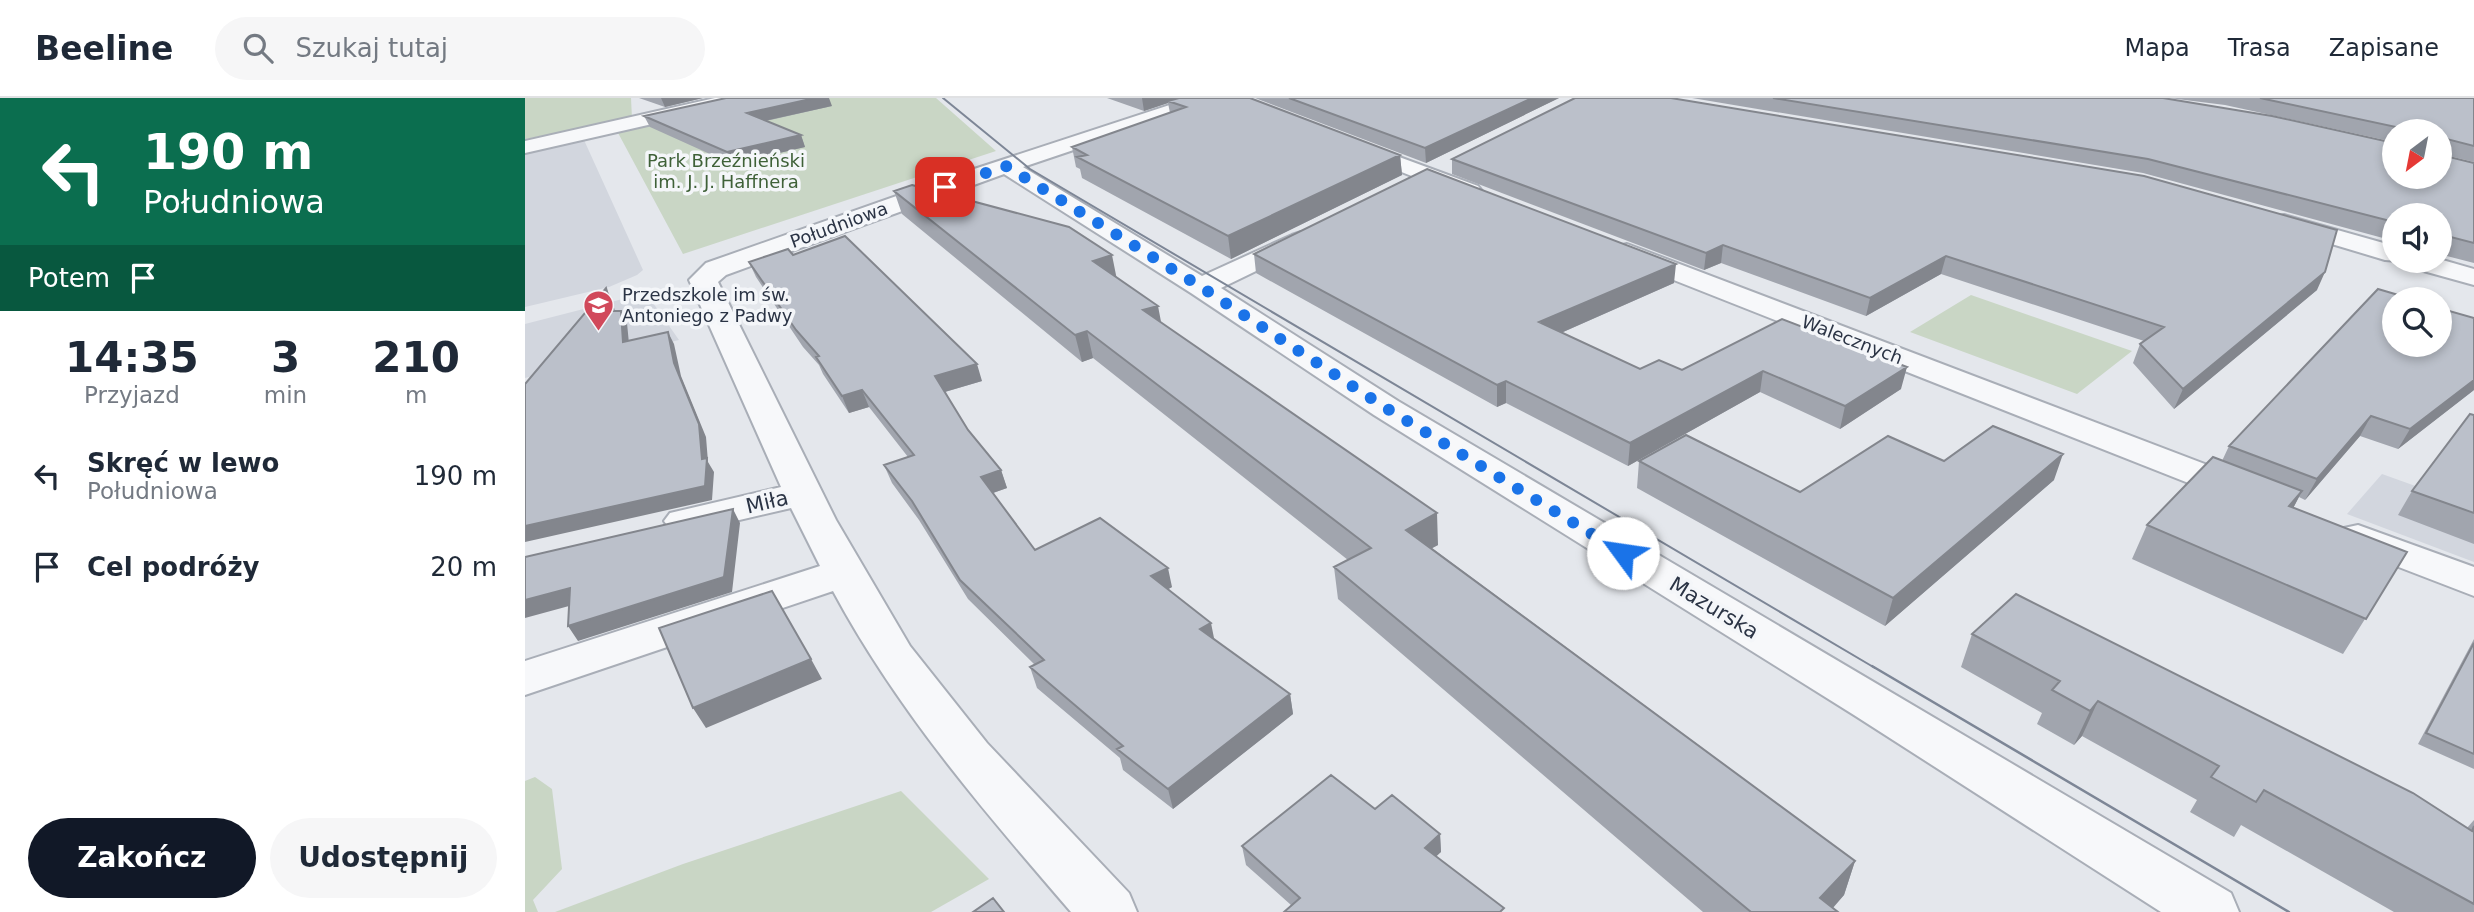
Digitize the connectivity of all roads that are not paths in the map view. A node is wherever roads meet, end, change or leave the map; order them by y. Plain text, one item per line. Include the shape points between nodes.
1 (724, 98) edge
2 (740, 98) edge
3 (1226, 99) edge
4 (643, 119) junction
5 (1328, 136) edge
6 (525, 145) edge
7 (988, 172) junction
8 (1495, 201) edge
9 (2262, 216) edge
10 (1321, 230) edge
11 (1606, 244) edge
12 (2382, 251) edge
13 (2452, 271) edge
14 (2474, 277) edge
15 (1201, 287) junction
16 (805, 493) junction
17 (2277, 505) edge
18 (2329, 525) edge
19 (646, 530) edge
20 (843, 573) junction
21 (2474, 582) edge
22 (525, 678) edge
23 (1108, 912) edge
24 (2210, 912) edge

1 - 4 street
2 - 4 street
3 - 7 street, Południowa
4 - 6 street
5 - 8 street
7 - 15 street, Mazurska
7 - 16 street, Południowa via 716,269 703,280
9 - 12 street
10 - 15 street
11 - 17 street, Walecznych
13 - 14 street
15 - 24 street, Mazurska via 1454,450
16 - 19 street, Miła
16 - 20 street
18 - 21 street
20 - 22 street
20 - 23 street via 895,658 959,746

